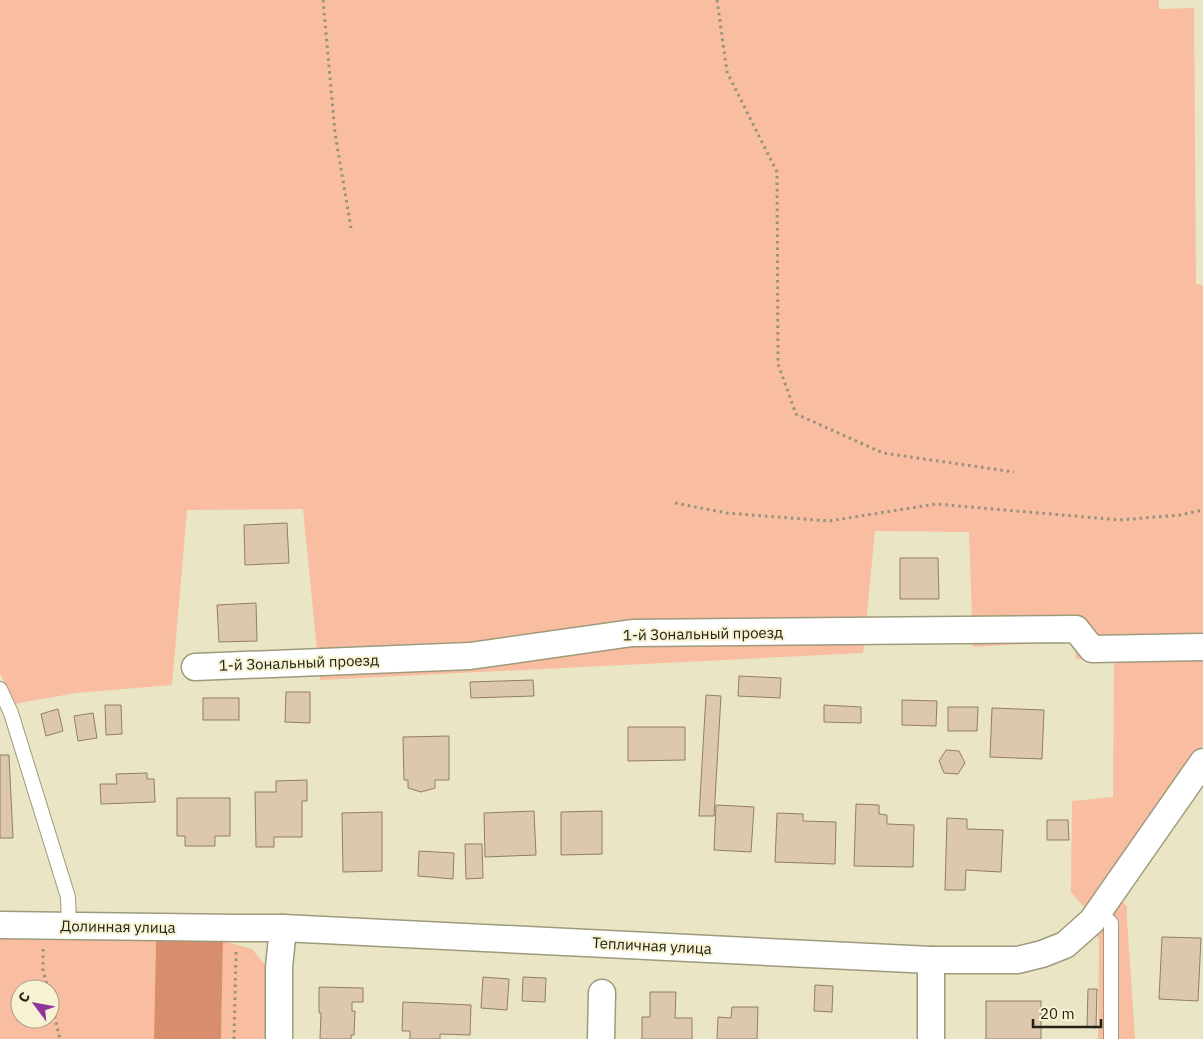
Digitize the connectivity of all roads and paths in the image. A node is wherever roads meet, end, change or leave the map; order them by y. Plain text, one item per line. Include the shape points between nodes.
1 (324, 0) edge
2 (717, 0) edge
3 (351, 228) dead end
4 (1014, 472) dead end
5 (675, 503) dead end
6 (1203, 510) edge
7 (1203, 647) edge
8 (194, 667) dead end
9 (0, 689) edge
10 (1203, 762) edge
11 (1099, 912) junction
12 (0, 925) edge
13 (42, 926) junction
14 (69, 926) junction
15 (237, 928) junction
16 (283, 928) junction
17 (931, 960) junction
18 (45, 979) edge
19 (602, 993) dead end
20 (234, 1039) edge
21 (278, 1039) edge
22 (601, 1039) edge
23 (931, 1039) edge
24 (1111, 1039) edge

1 - 3 path via 336,133
2 - 4 path via 727,72 777,172 778,364 796,414 883,453
5 - 6 path via 726,513 829,521 936,504 1120,520
7 - 8 street, 1-й Зональный проезд via 1092,648 1076,629 632,633 470,656
9 - 14 lane via 11,713 68,897
10 - 11 street
11 - 17 street, Тепличная улица via 1065,945 1042,954 1018,960
11 - 24 lane via 1111,923
12 - 13 street, Долинная улица
13 - 14 street, Долинная улица
13 - 18 path
14 - 15 street, Долинная улица
15 - 16 street, Тепличная улица
15 - 20 path
16 - 17 street, Тепличная улица
16 - 21 street
17 - 23 street
19 - 22 street

